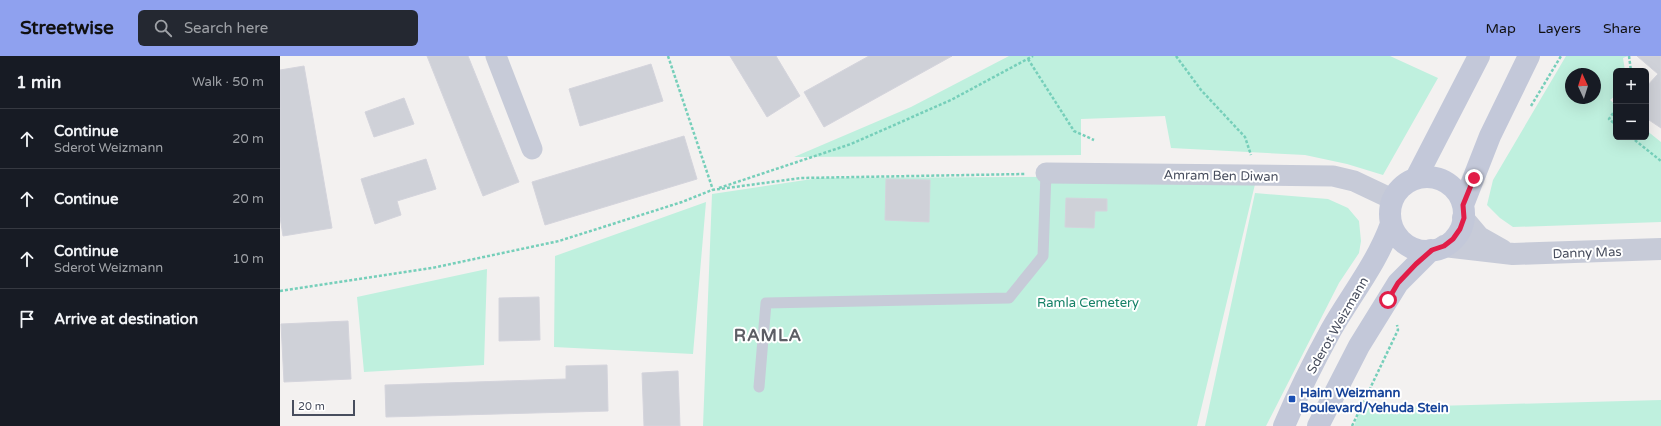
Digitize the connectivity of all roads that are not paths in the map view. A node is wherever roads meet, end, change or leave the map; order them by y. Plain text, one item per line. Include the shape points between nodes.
1 (496, 56) edge
2 (1479, 56) edge
3 (1529, 56) edge
4 (532, 149) dead end
5 (1046, 173) joint
6 (1416, 178) junction
7 (1392, 199) junction
8 (1463, 211) junction
9 (1391, 224) junction
10 (1438, 248) junction
11 (1661, 250) edge
12 (1513, 254) junction
13 (758, 387) dead end
14 (1284, 426) edge
15 (1318, 426) edge

1 - 4 street
2 - 6 main road
3 - 8 main road via 1490,136
5 - 7 street, Amram Ben Diwan via 1333,176 1354,181
5 - 13 lane via 1044,256 1009,298 766,303
6 - 7 main road via 1406,182
6 - 8 main road via 1440,179 1450,185 1458,194
7 - 9 main road
8 - 10 main road via 1460,229 1453,239
8 - 12 street, Danny Mas via 1479,237 1494,247
9 - 10 main road via 1402,242 1421,250
9 - 14 main road, Sderot Weizmann via 1373,264 1331,330
10 - 12 street, Danny Mas
10 - 15 main road via 1398,283 1359,346
11 - 12 street, Danny Mas

